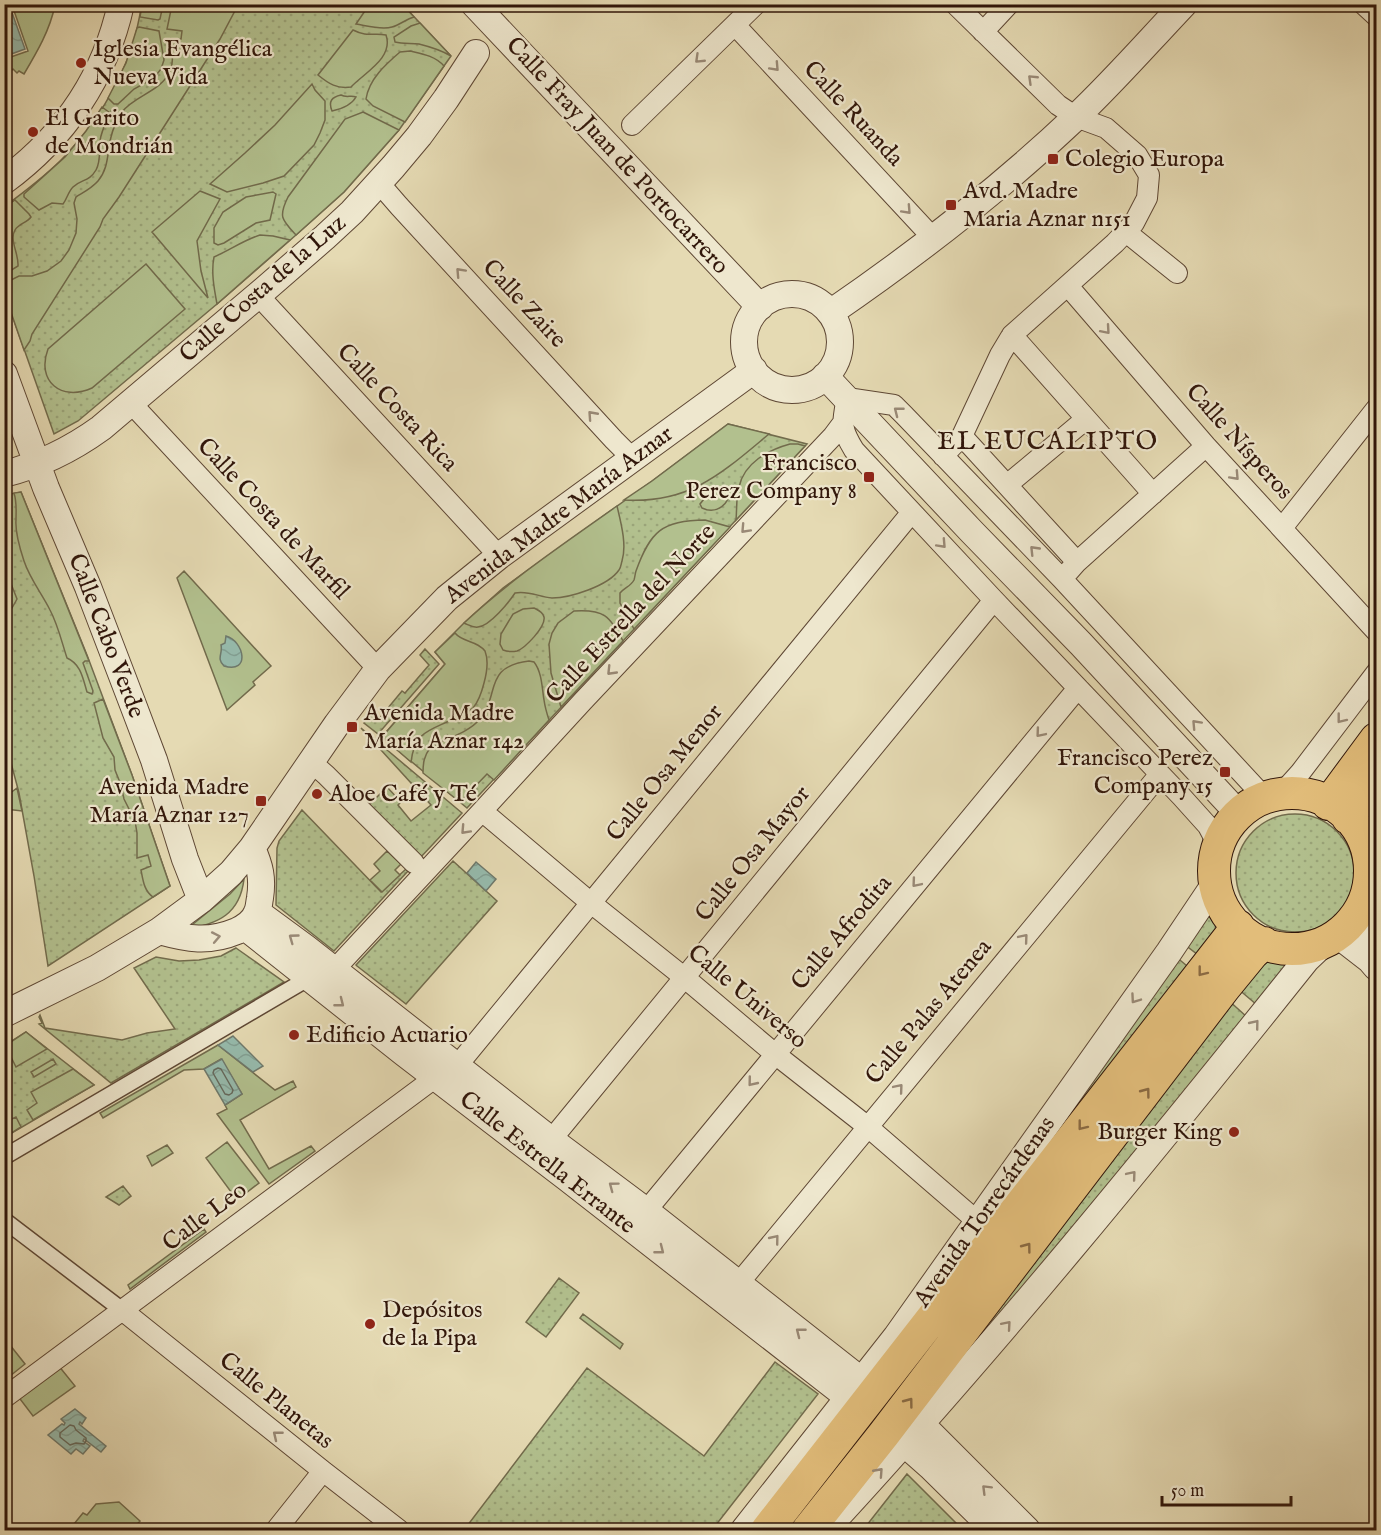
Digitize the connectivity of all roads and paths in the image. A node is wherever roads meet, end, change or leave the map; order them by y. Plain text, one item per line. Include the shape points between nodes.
1 (121, 4) edge
2 (474, 4) edge
3 (756, 4) edge
4 (955, 4) edge
5 (1009, 4) edge
6 (1184, 4) edge
7 (1363, 4) edge
8 (1377, 16) edge
9 (735, 25) junction
10 (983, 32) junction
11 (476, 53) dead end
12 (1076, 117) junction
13 (632, 125) dead end
14 (4, 181) edge
15 (380, 182) junction
16 (1126, 232) junction
17 (933, 237) junction
18 (1177, 273) dead end
19 (1068, 286) junction
20 (258, 295) junction
21 (760, 307) junction
22 (830, 313) junction
23 (1012, 335) junction
24 (754, 370) junction
25 (4, 374) edge
26 (825, 376) junction
27 (847, 398) junction
28 (131, 403) junction
29 (1377, 410) edge
30 (1086, 418) junction
31 (842, 424) junction
32 (962, 436) junction
33 (1206, 446) junction
34 (943, 456) junction
35 (632, 458) junction
36 (37, 464) junction
37 (4, 474) edge
38 (1007, 485) junction
39 (1153, 494) junction
40 (912, 512) junction
41 (1284, 531) junction
42 (499, 556) junction
43 (1077, 562) junction
44 (1062, 579) junction
45 (994, 600) junction
46 (1377, 631) edge
47 (378, 669) junction
48 (1377, 673) edge
49 (1078, 688) junction
50 (1377, 739) edge
51 (311, 762) junction
52 (1160, 774) junction
53 (1377, 780) edge
54 (1273, 795) junction
55 (1338, 811) junction
56 (482, 812) junction
57 (1238, 813) junction
58 (1217, 843) junction
59 (252, 848) junction
60 (414, 863) dead end
61 (1373, 865) edge
62 (1215, 885) junction
63 (201, 900) junction
64 (591, 903) junction
65 (251, 919) junction
66 (1238, 926) junction
67 (159, 931) junction
68 (1341, 931) junction
69 (1264, 942) junction
70 (1377, 946) edge
71 (1377, 967) edge
72 (334, 970) junction
73 (309, 978) junction
74 (685, 978) junction
75 (4, 1014) edge
76 (775, 1054) junction
77 (446, 1072) junction
78 (868, 1127) junction
79 (551, 1140) junction
80 (4, 1157) edge
81 (646, 1211) junction
82 (4, 1220) edge
83 (978, 1222) junction
84 (738, 1284) junction
85 (122, 1310) junction
86 (826, 1365) junction
87 (856, 1389) junction
88 (4, 1398) edge
89 (921, 1424) junction
90 (905, 1444) junction
91 (323, 1471) junction
92 (276, 1530) edge
93 (399, 1530) edge
94 (744, 1530) edge
95 (767, 1530) edge
96 (808, 1530) edge
97 (825, 1530) edge
98 (995, 1530) edge
99 (1027, 1530) edge

1 - 14 street via 103,60 78,107 42,150
2 - 21 street, Calle Fray Juan de Portocarrero
3 - 9 street
4 - 10 street
5 - 10 street
6 - 12 street
7 - 8 street
9 -> 13 street
9 -> 17 street, Calle Ruanda
12 -> 10 street via 1058,105
11 - 15 street, Calle Costa de la Luz via 427,125
12 - 16 street via 1106,128 1137,155 1149,175 1147,198
12 - 17 street
15 - 20 street, Calle Costa de la Luz via 331,232
35 -> 15 street, Calle Zaire
16 - 18 street
16 - 19 street
17 - 22 street
19 - 23 street
19 -> 33 street, Calle Nísperos
20 - 28 street, Calle Costa de la Luz
20 - 42 street, Calle Costa Rica
21 - 22 street via 775,297 795,294 813,299
21 - 24 street via 749,320 744,338
22 - 26 street via 838,328 839,350
23 - 30 street
23 - 32 street
24 - 26 street via 761,379 790,390 808,387
24 - 35 street, Avenida Madre María Aznar
25 - 36 street, Calle Cabo Verde
26 - 27 street
27 - 31 street
34 -> 27 street via 894,405
27 - 57 street
28 - 36 street, Calle Costa de la Luz via 81,442
28 - 47 street, Calle Costa de Marfil
29 - 41 street via 1286,523
30 - 38 street
30 - 39 street
31 - 40 street via 854,450
31 -> 56 street, Calle Estrella del Norte
32 - 34 street
32 - 38 street
33 - 39 street
33 -> 41 street, Calle Nísperos
44 -> 34 street
35 - 42 street, Avenida Madre María Aznar
36 - 37 street, Calle Costa de la Luz
36 - 63 street, Calle Cabo Verde via 154,760
38 - 43 street
39 - 43 street
40 -> 45 street
40 - 64 street, Calle Osa Menor
41 - 46 street, Calle Nísperos
42 - 47 street, Avenida Madre María Aznar via 447,598
43 - 44 street
54 -> 44 street
45 - 49 street
45 - 74 street, Calle Osa Mayor
47 - 51 street, Avenida Madre María Aznar
48 -> 54 street via 1300,773
49 - 52 street
49 -> 76 street, Calle Afrodita
50 - 55 main road
51 - 59 street, Avenida Madre María Aznar
51 - 60 street
52 - 58 street via 1208,826
78 -> 52 street, Calle Palas Atenea
53 - 55 main road
54 - 55 main road via 1302,796
54 - 57 main road
55 - 61 main road via 1363,840
56 - 64 street, Calle Universo
56 -> 72 street, Calle Estrella del Norte
57 - 58 main road
58 - 62 main road
59 - 63 street, Avenida Madre María Aznar
59 - 65 street via 260,866 261,891
61 - 68 main road via 1368,892
62 - 66 main road
62 -> 83 street, Avenida Torrecárdenas
63 - 67 street, Avenida Madre María Aznar
64 - 74 street, Calle Universo
64 - 77 street, Calle Osa Menor
67 -> 65 street via 192,939 215,939
72 -> 65 street, Calle Estrella Errante
65 - 73 street, Calle Estrella Errante
66 - 69 main road
66 -> 95 main road, Avenida Torrecárdenas
67 - 75 street, Avenida Madre María Aznar via 97,968
68 - 69 main road via 1304,948
68 - 70 street via 1368,937
68 - 71 street
89 -> 68 street via 1168,1132 1307,959
96 -> 69 main road, Avenida Torrecárdenas via 1225,987
72 - 77 street, Calle Estrella Errante
73 -> 77 street, Calle Estrella Errante
73 - 80 street
74 - 76 street, Calle Universo
74 - 79 street, Calle Osa Mayor
76 - 78 street, Calle Universo
76 -> 81 street, Calle Afrodita
77 - 79 street, Calle Estrella Errante
77 - 85 street, Calle Leo
77 -> 86 street, Calle Estrella Errante via 567,1178
78 - 83 street, Calle Universo
84 -> 78 street, Calle Palas Atenea
81 -> 79 street, Calle Estrella Errante
81 - 84 street, Calle Estrella Errante
82 - 85 street
83 - 87 street, Avenida Torrecárdenas
86 -> 84 street, Calle Estrella Errante
85 - 88 street, Calle Leo
91 -> 85 street, Calle Planetas
86 - 87 street, Calle Estrella Errante
87 - 94 street, Avenida Torrecárdenas
89 - 90 street
99 -> 89 street
97 -> 90 street
90 - 98 street
91 - 92 street
91 - 93 street, Calle Planetas

